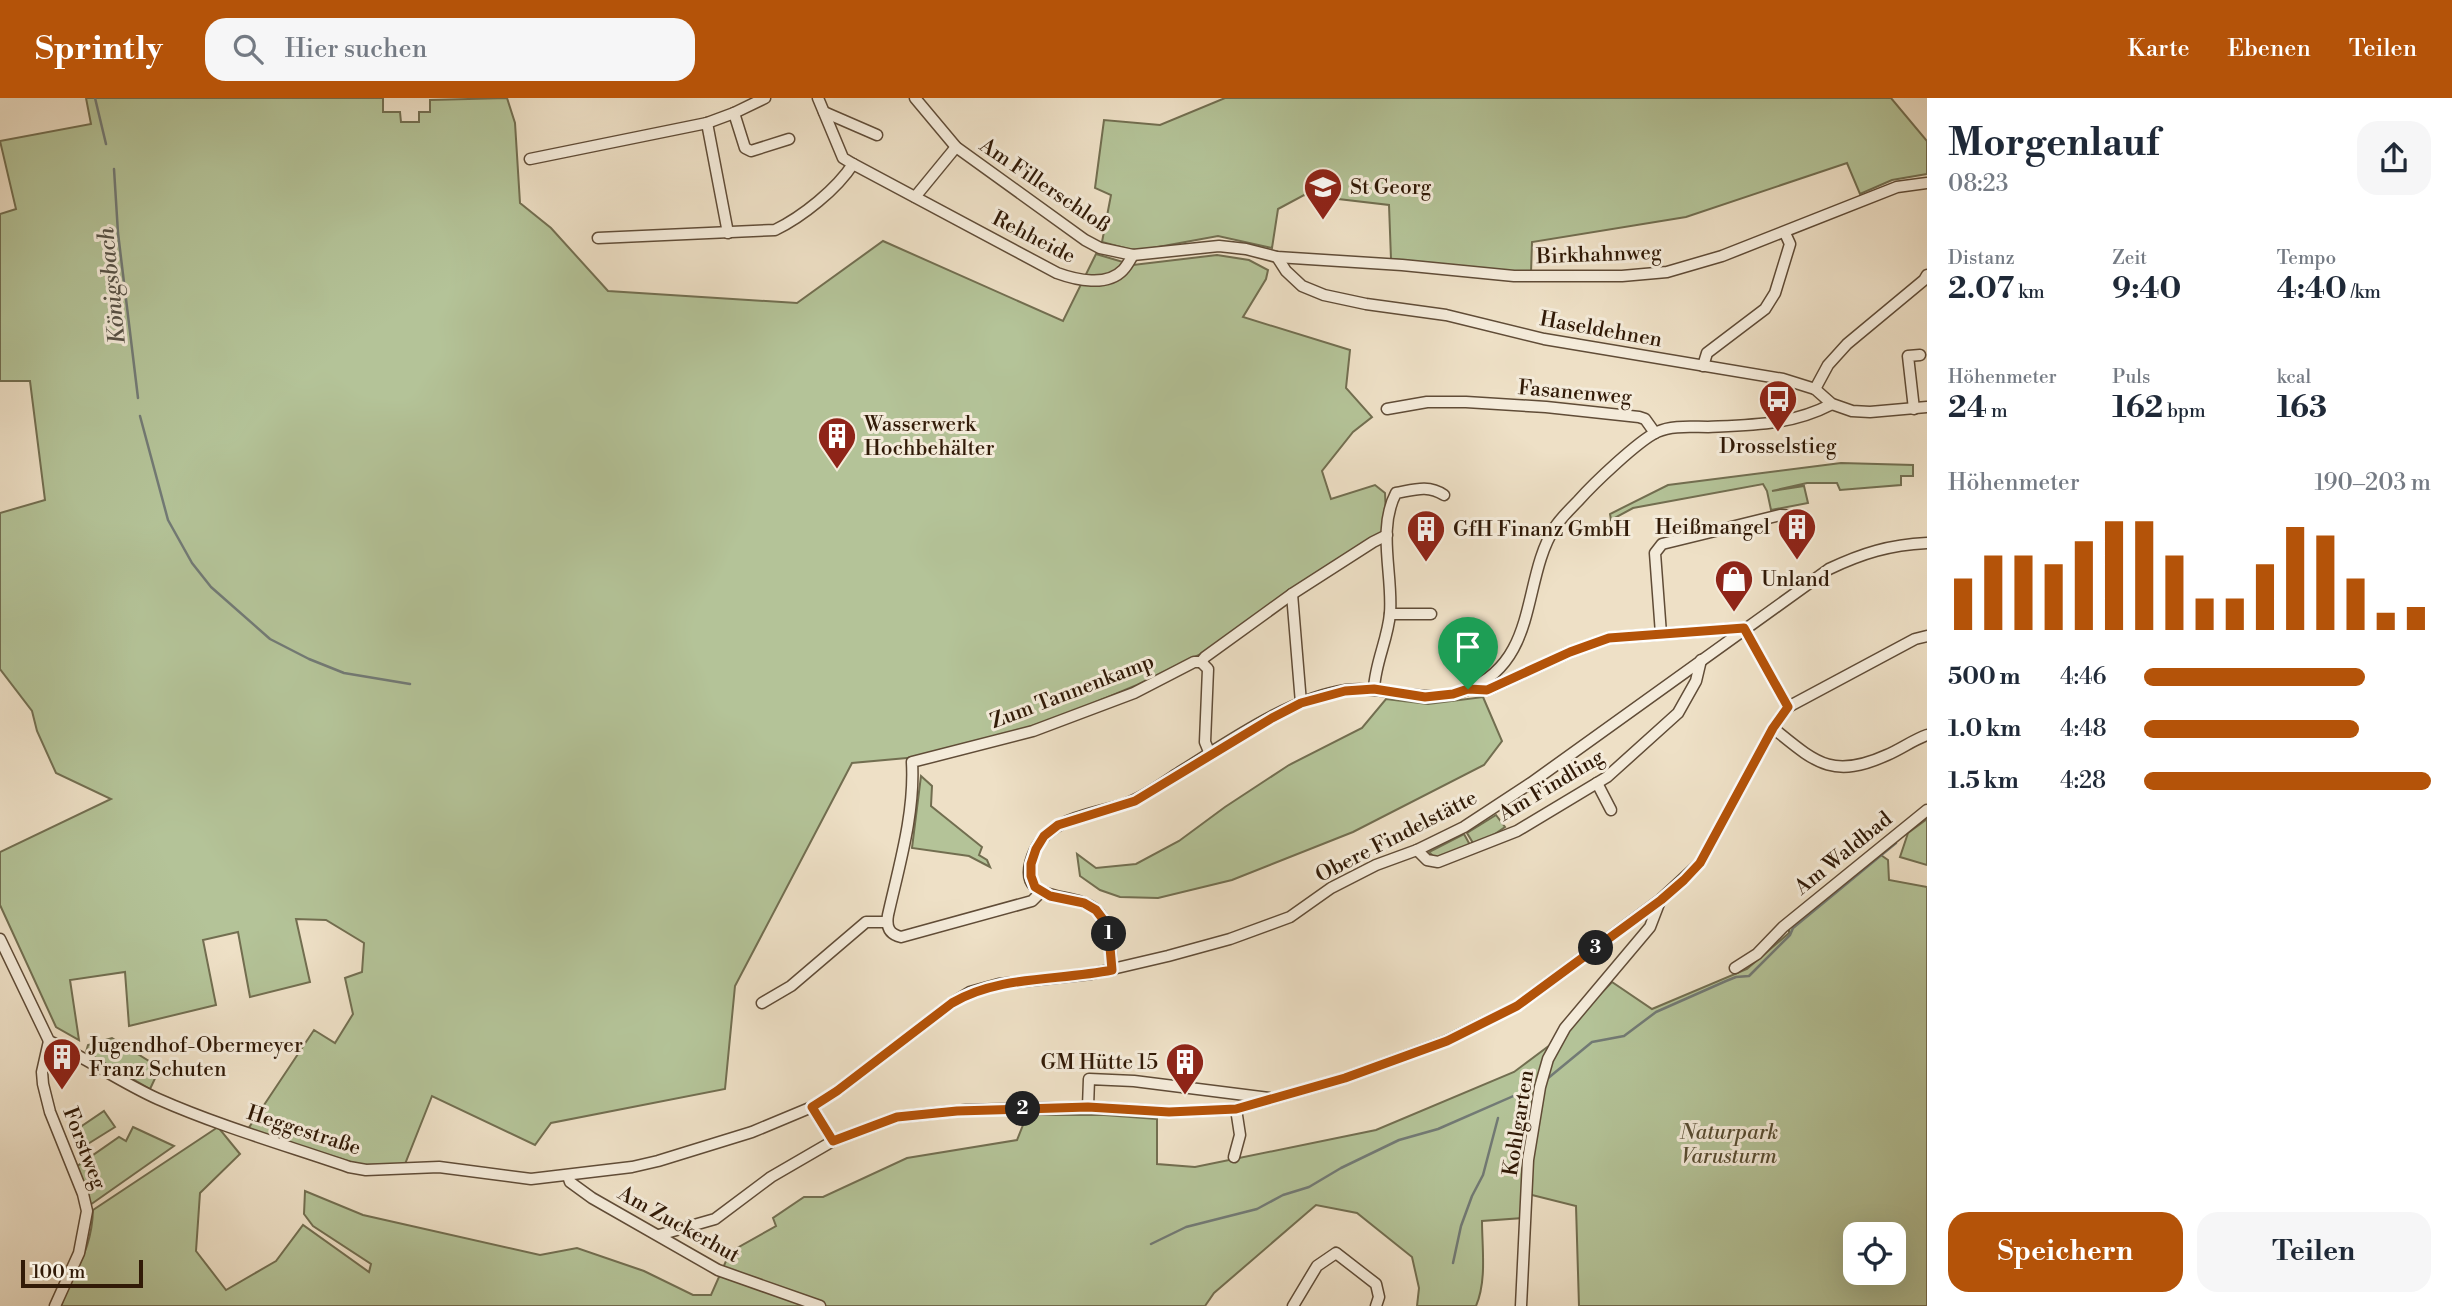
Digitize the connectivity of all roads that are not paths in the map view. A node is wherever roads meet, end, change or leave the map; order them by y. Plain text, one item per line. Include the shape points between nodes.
1 (765, 98) edge
2 (818, 98) edge
3 (915, 98) edge
4 (824, 112) junction
5 (734, 113) junction
6 (707, 123) junction
7 (877, 135) dead end
8 (789, 139) dead end
9 (957, 147) junction
10 (530, 159) dead end
11 (853, 164) junction
12 (1927, 183) edge
13 (915, 197) junction
14 (728, 233) junction
15 (1785, 233) junction
16 (598, 238) dead end
17 (1132, 255) junction
18 (1277, 257) junction
19 (1301, 257) joint
20 (1927, 275) edge
21 (1920, 355) dead end
22 (1703, 366) junction
23 (1815, 389) junction
24 (1832, 404) junction
25 (1927, 407) edge
26 (1387, 409) dead end
27 (1914, 409) junction
28 (1655, 433) junction
29 (1444, 495) dead end
30 (1804, 516) dead end
31 (1387, 535) junction
32 (1927, 543) edge
33 (1292, 594) junction
34 (1390, 614) junction
35 (1431, 614) dead end
36 (1744, 628) junction
37 (1661, 634) junction
38 (1927, 636) edge
39 (1701, 660) junction
40 (1201, 662) junction
41 (1374, 689) junction
42 (1468, 689) junction
43 (1301, 703) junction
44 (1788, 707) junction
45 (1773, 728) junction
46 (1927, 735) edge
47 (1210, 754) junction
48 (1597, 783) junction
49 (1611, 810) dead end
50 (1927, 810) edge
51 (1418, 850) junction
52 (1041, 892) junction
53 (1661, 900) junction
54 (887, 922) junction
55 (0, 939) edge
56 (1735, 968) dead end
57 (1112, 970) junction
58 (762, 1003) dead end
59 (49, 1041) junction
60 (1276, 1099) junction
61 (812, 1107) junction
62 (1088, 1107) junction
63 (1236, 1109) junction
64 (833, 1141) junction
65 (720, 1142) joint
66 (1234, 1157) dead end
67 (568, 1176) junction
68 (659, 1235) junction
69 (55, 1306) edge
70 (820, 1306) edge
71 (1293, 1306) edge
72 (1376, 1306) edge
73 (1521, 1306) edge

1 - 5 street
2 - 4 street, Rehheide
3 - 9 street, Am Fillerschloß
4 - 7 street
4 - 11 street, Rehheide via 843,158
5 - 6 street
5 - 8 street via 745,148 751,151
6 - 10 street
6 - 14 street
9 - 13 street
9 - 17 street, Am Fillerschloß via 1085,240
11 - 13 street, Rehheide
11 - 14 street via 836,186 787,224 775,230
12 - 15 street, Birkhahnweg via 1898,187
13 - 17 street, Rehheide via 1073,279 1102,279 1122,272
14 - 16 street
15 - 19 street, Birkhahnweg via 1667,272 1622,276 1514,276
15 - 22 street via 1790,244 1775,293 1765,309 1707,353
17 - 18 street, Am Fillerschloß via 1219,246
18 - 19 street, Am Fillerschloß
18 - 22 street, Haseldehnen via 1302,286 1324,295
20 - 23 street via 1847,344
21 - 27 street via 1908,356
22 - 23 street, Haseldehnen
23 - 24 street, Haseldehnen
24 - 27 street, Haseldehnen via 1852,411
24 - 28 street via 1811,415 1777,422
25 - 27 street, Haseldehnen
26 - 28 street, Fasanenweg via 1427,402 1546,407 1639,417
28 - 42 street via 1579,499 1555,527 1521,635 1506,660
29 - 31 street via 1424,488 1396,493
30 - 37 street via 1780,515 1662,544 1655,553
31 - 33 street, Zum Tannenkamp
31 - 34 street
32 - 36 street, Obere Findelstätte via 1861,554 1829,569
33 - 40 street, Zum Tannenkamp
33 - 43 street
34 - 35 street
34 - 41 street
36 - 37 street
36 - 39 street, Obere Findelstätte
36 - 44 street
37 - 42 street via 1609,638 1487,690
38 - 44 street
39 - 48 street, Am Findling via 1696,681 1678,713
39 - 51 street, Obere Findelstätte via 1531,783 1464,827
40 - 47 street via 1209,669 1205,743
40 - 54 street, Zum Tannenkamp via 1033,731 912,762 906,830
41 - 42 street via 1425,697
41 - 43 street
43 - 47 street
44 - 45 street
45 - 46 street via 1811,759 1842,767 1888,755
45 - 53 street via 1700,863
47 - 52 street via 1135,801 1058,825 1044,836 1031,864 1031,876
48 - 49 street
48 - 51 street, Am Findling via 1517,831 1438,862 1427,860
50 - 56 street, Am Waldbad
51 - 57 street, Obere Findelstätte via 1376,865 1264,928
52 - 54 street via 1032,901 901,937 893,936
52 - 57 street via 1096,910 1109,936
53 - 60 street via 1517,1006 1447,1041
53 - 73 street, Kohlgarten via 1650,927 1565,1027 1548,1059 1528,1160
54 - 58 street via 866,922 791,986
55 - 59 street
57 - 61 street, Obere Findelstätte via 970,992
59 - 67 street, Heggestraße via 156,1098 349,1167 439,1167 531,1179
59 - 69 street, Forstweg via 43,1084 87,1211 79,1253
60 - 62 street via 1089,1079
60 - 63 street
61 - 64 street
61 - 65 street, Obere Findelstätte
62 - 63 street via 1169,1112
62 - 64 street via 897,1117
63 - 66 street via 1240,1135
64 - 68 street via 771,1177 715,1219
65 - 67 street, Heggestraße via 645,1164
67 - 68 street, Am Zuckerhut via 592,1198
68 - 70 street, Am Zuckerhut via 734,1278
71 - 72 street via 1317,1266 1336,1253 1376,1284

